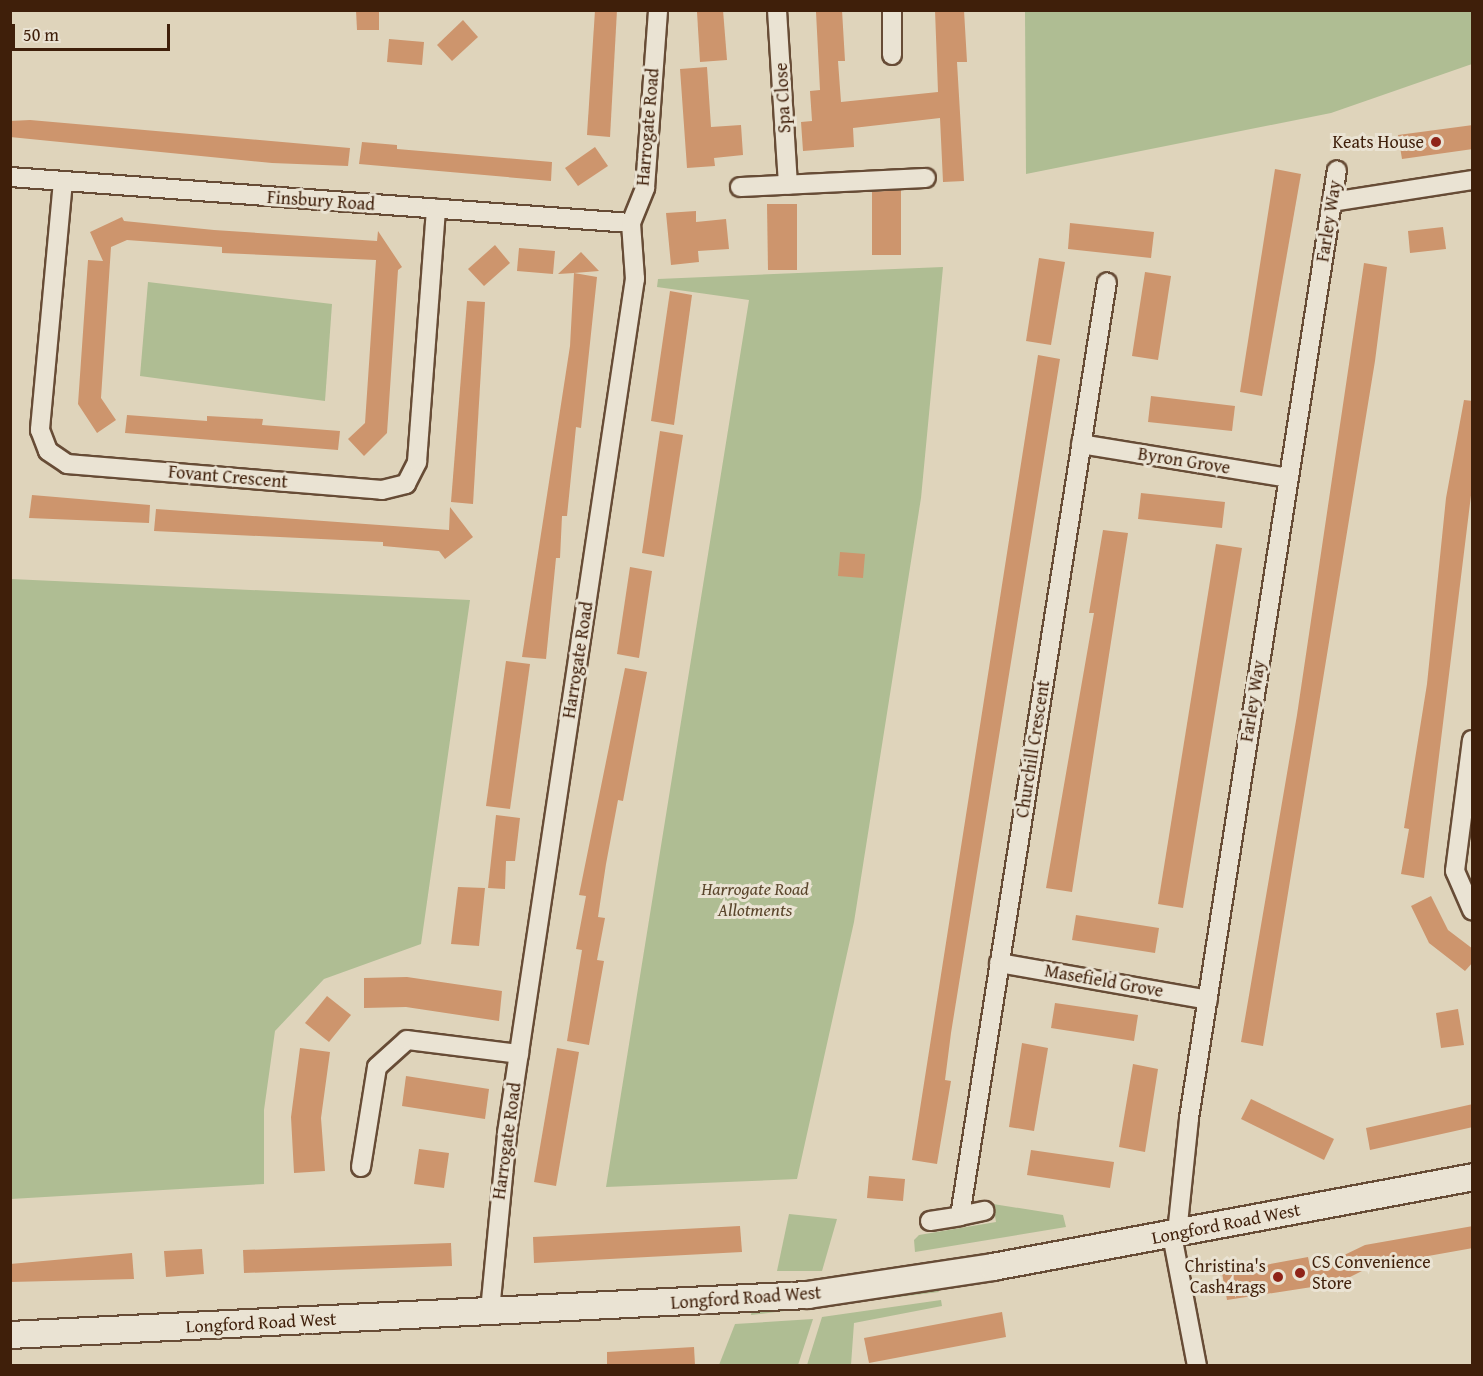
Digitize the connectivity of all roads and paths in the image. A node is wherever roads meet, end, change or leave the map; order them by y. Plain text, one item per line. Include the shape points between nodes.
1 (658, 10) edge
2 (777, 10) edge
3 (892, 10) edge
4 (892, 55) dead end
5 (1337, 170) dead end
6 (10, 177) edge
7 (926, 178) dead end
8 (1473, 180) edge
9 (63, 181) junction
10 (788, 185) junction
11 (740, 187) dead end
12 (1332, 202) junction
13 (436, 209) junction
14 (631, 223) junction
15 (1107, 282) dead end
16 (1081, 444) junction
17 (1288, 478) junction
18 (1473, 740) edge
19 (1473, 910) edge
20 (999, 963) junction
21 (1208, 1000) junction
22 (519, 1054) junction
23 (361, 1167) dead end
24 (1473, 1177) edge
25 (984, 1211) dead end
26 (960, 1216) junction
27 (930, 1221) dead end
28 (1174, 1234) junction
29 (490, 1311) junction
30 (10, 1335) edge
31 (1197, 1365) edge

1 - 14 street, Harrogate Road via 645,188
2 - 10 street, Spa Close
3 - 4 street
5 - 12 street, Farley Way
6 - 9 street, Finsbury Road
7 - 10 street
8 - 12 street
9 - 13 street, Finsbury Road
9 - 13 street, Fovant Crescent via 40,430 48,451 67,464 382,490 406,484 417,462
10 - 11 street
12 - 17 street, Farley Way
13 - 14 street, Finsbury Road
14 - 22 street, Harrogate Road via 635,279
15 - 16 street, Churchill Crescent
16 - 17 street, Byron Grove
16 - 20 street, Churchill Crescent
17 - 21 street, Farley Way
18 - 19 street via 1455,871
20 - 21 street, Masefield Grove
20 - 26 street, Churchill Crescent
21 - 28 street, Farley Way
22 - 23 street via 407,1040 377,1067
22 - 29 street, Harrogate Road via 494,1233
24 - 28 street, Longford Road West
25 - 26 street
26 - 27 street
28 - 29 street, Longford Road West via 808,1295
28 - 31 street, Farley Way
29 - 30 street, Longford Road West

